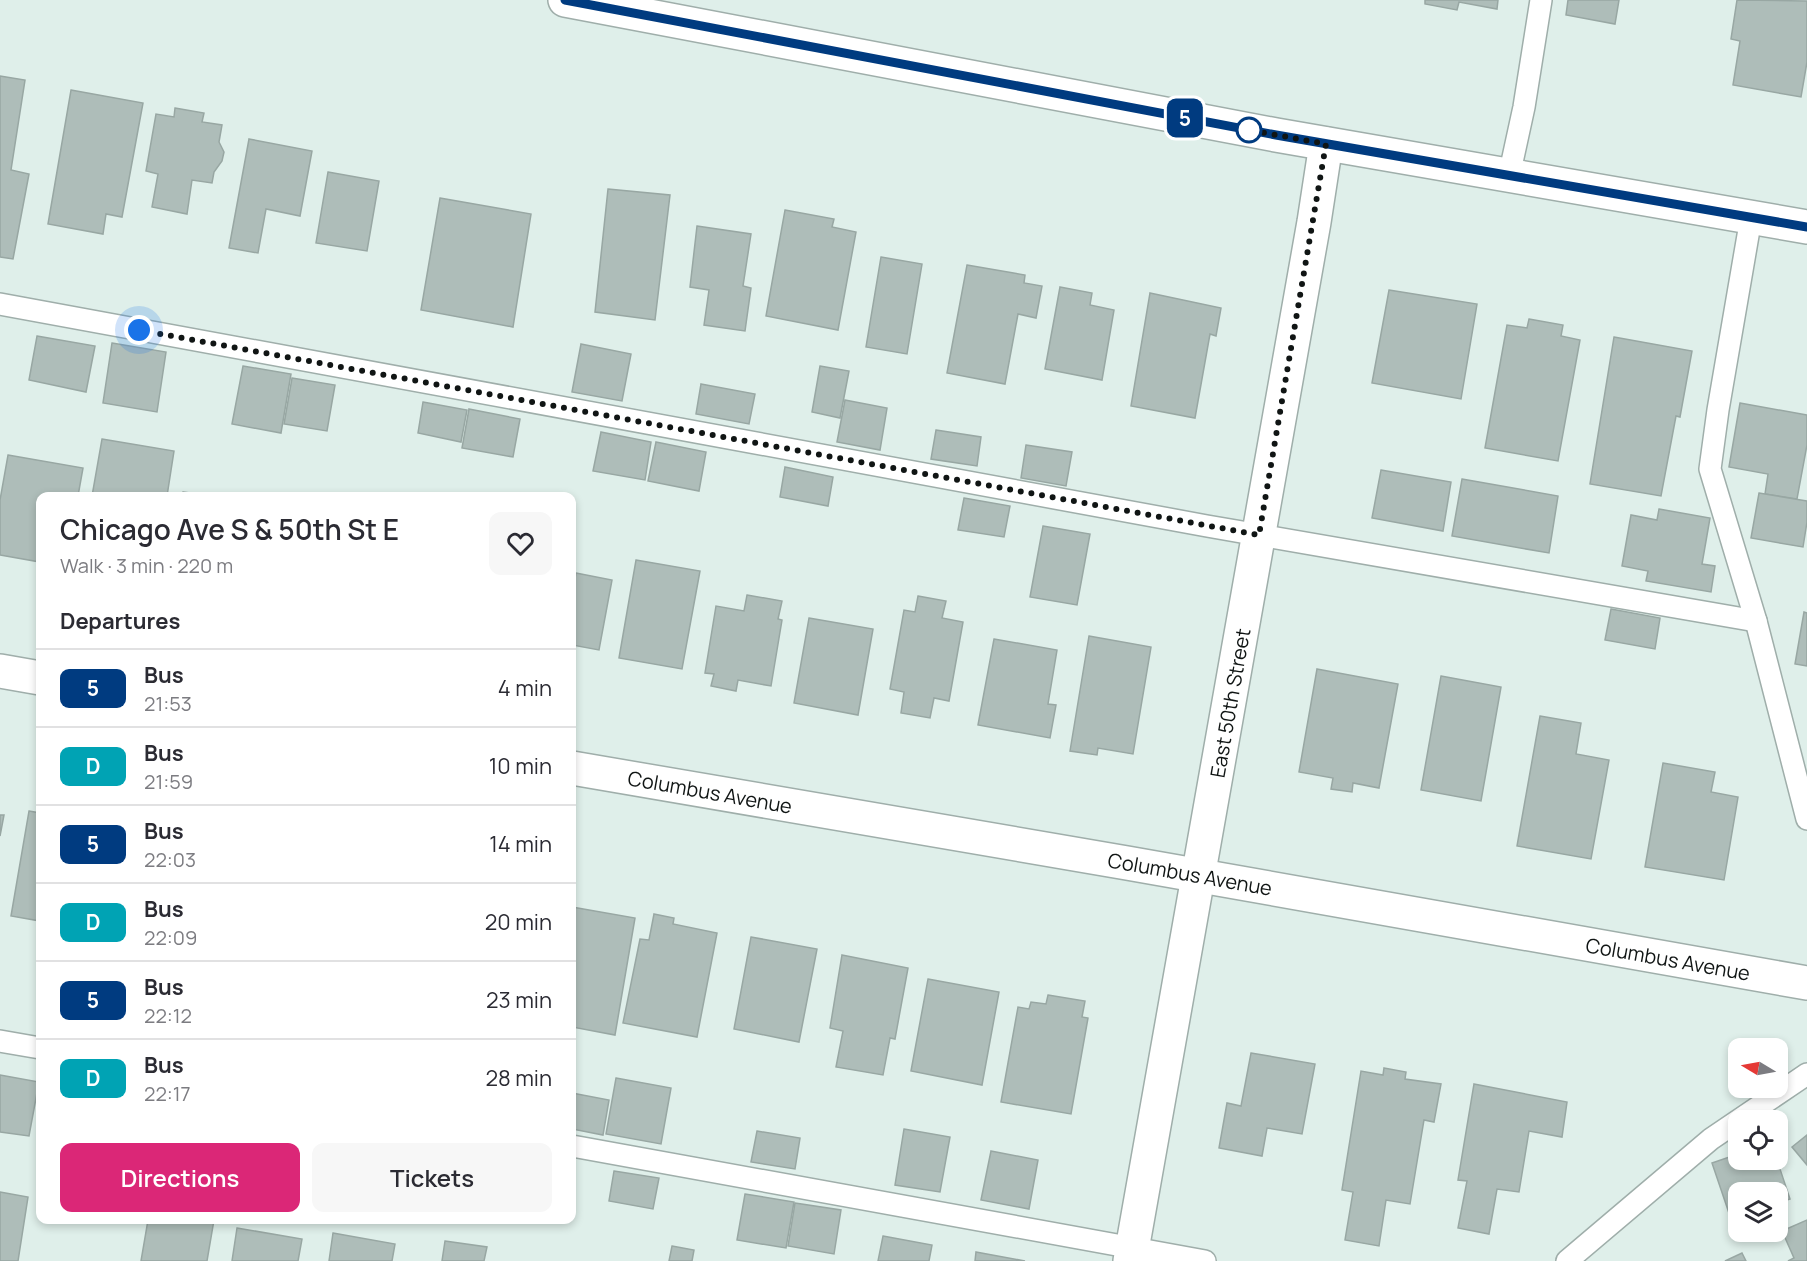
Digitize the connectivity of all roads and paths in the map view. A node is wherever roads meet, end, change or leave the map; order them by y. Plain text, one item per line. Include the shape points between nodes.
1 (565, 0) edge
2 (1541, 0) edge
3 (1326, 144) junction
4 (1509, 176) junction
5 (1752, 218) junction
6 (1807, 227) edge
7 (0, 304) edge
8 (1259, 535) junction
9 (1756, 621) junction
10 (0, 671) edge
11 (36, 677) edge
12 (576, 769) edge
13 (1807, 819) edge
14 (1199, 876) junction
15 (1807, 983) edge
16 (0, 1041) edge
17 (36, 1047) edge
18 (1807, 1074) edge
19 (576, 1147) edge
20 (1131, 1255) edge
21 (1205, 1261) edge
22 (1567, 1261) edge

1 - 3 street
2 - 4 lane
3 - 4 street
3 - 8 street, East 50th Street
4 - 5 street
5 - 6 street
5 - 9 lane via 1710,470
7 - 8 lane
8 - 9 lane
8 - 14 street, East 50th Street
9 - 13 lane
10 - 11 street
12 - 14 street, Columbus Avenue
14 - 15 street, Columbus Avenue
14 - 20 street, East 50th Street
16 - 17 lane
18 - 22 lane via 1711,1139
19 - 20 lane
20 - 21 lane

